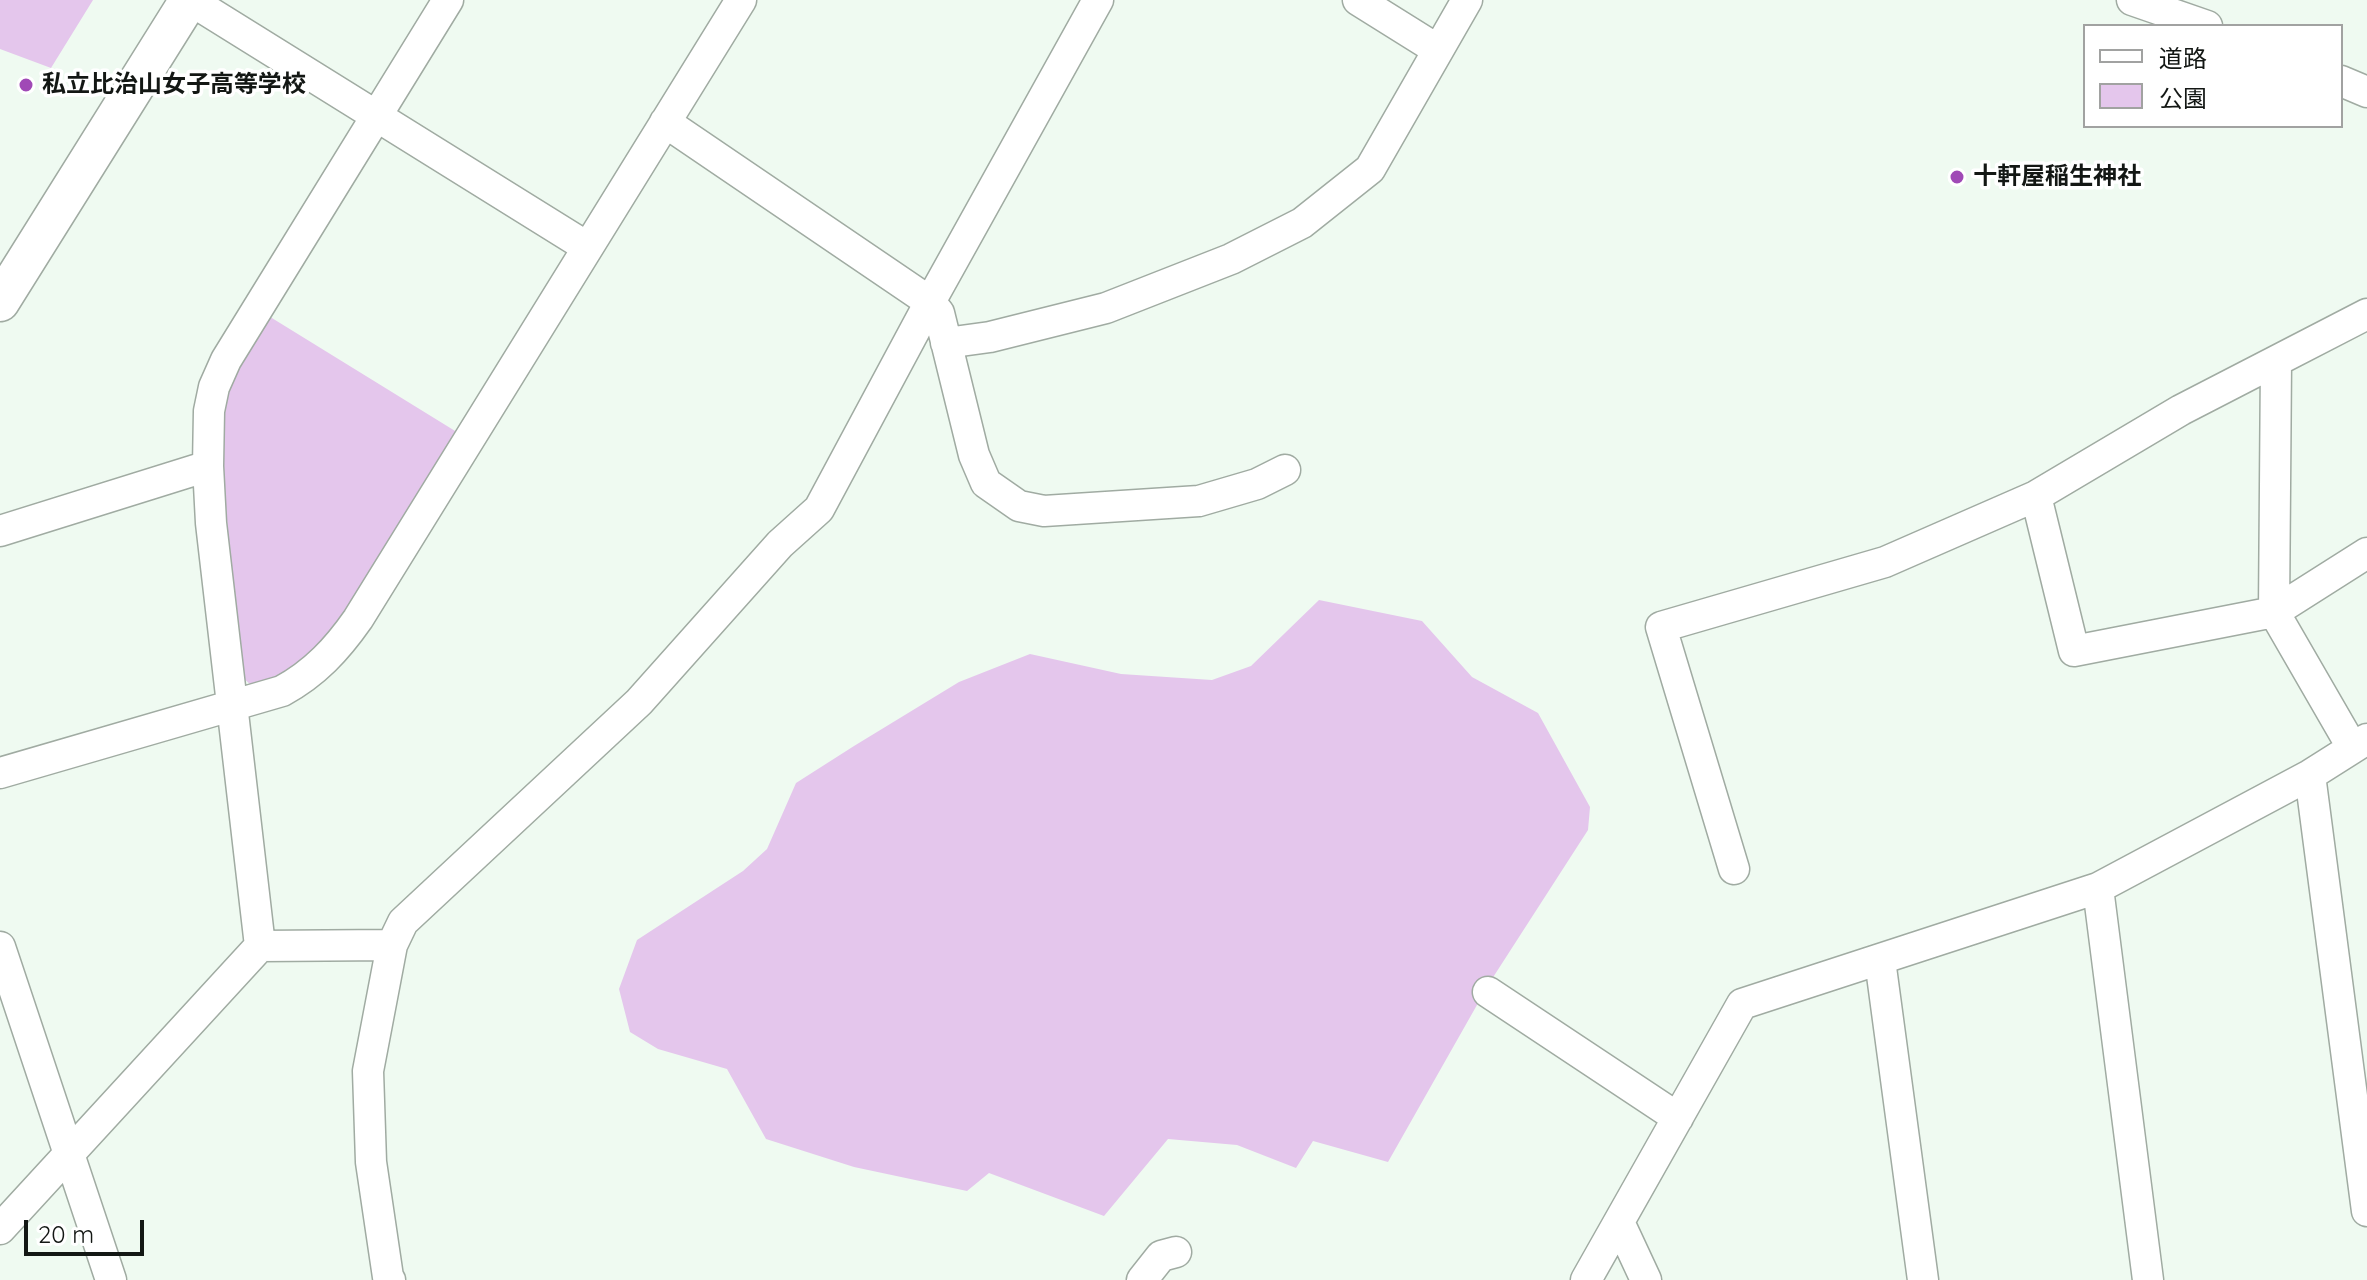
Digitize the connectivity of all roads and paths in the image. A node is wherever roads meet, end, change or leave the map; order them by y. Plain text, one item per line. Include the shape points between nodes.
1 (190, 0) edge
2 (448, 0) edge
3 (741, 0) edge
4 (1098, 0) edge
5 (1358, 0) edge
6 (1467, 0) edge
7 (2132, 0) edge
8 (2201, 24) edge
9 (1438, 50) junction
10 (2343, 82) edge
11 (2367, 92) edge
12 (374, 116) junction
13 (665, 122) junction
14 (587, 247) junction
15 (0, 302) edge
16 (930, 302) junction
17 (2367, 314) edge
18 (946, 343) junction
19 (2276, 361) junction
20 (208, 466) junction
21 (1285, 470) dead end
22 (2036, 496) junction
23 (0, 531) edge
24 (2367, 553) edge
25 (2274, 612) junction
26 (231, 706) junction
27 (2360, 743) edge
28 (0, 773) edge
29 (2310, 775) junction
30 (1734, 869) dead end
31 (2098, 888) junction
32 (392, 945) junction
33 (260, 946) junction
34 (0, 947) edge
35 (1880, 960) junction
36 (1488, 992) dead end
37 (1678, 1118) junction
38 (69, 1155) junction
39 (2367, 1211) edge
40 (1619, 1222) junction
41 (0, 1229) edge
42 (1176, 1252) dead end
43 (111, 1280) edge
44 (390, 1280) edge
45 (1142, 1280) edge
46 (1586, 1280) edge
47 (1646, 1280) edge
48 (1923, 1280) edge
49 (2148, 1280) edge

1 - 12 street
1 - 15 street
2 - 12 street
3 - 13 street
4 - 16 street
5 - 9 street
6 - 9 street
7 - 8 street
9 - 18 street via 1370,169 1302,223 1231,259 1106,308
10 - 11 street
12 - 14 street
12 - 20 street via 226,360 209,411
13 - 14 street
13 - 16 street
14 - 26 street via 340,645 293,685
16 - 18 street via 939,313
16 - 32 street via 819,509 780,544 639,702 403,922
17 - 19 street
18 - 21 street via 986,483 1019,506 1044,511 1199,501
19 - 22 street
19 - 25 street
20 - 23 street
20 - 26 street
22 - 25 street via 2074,651
22 - 30 street via 1885,562 1661,627
24 - 25 street
25 - 27 street
26 - 28 street
26 - 33 street
27 - 29 street
29 - 31 street
29 - 39 street
31 - 35 street
31 - 49 street
32 - 33 street
32 - 44 street via 368,1071 371,1162
33 - 38 street
34 - 38 street
35 - 37 street via 1742,1004
35 - 48 street
36 - 37 street
37 - 40 street
38 - 41 street
38 - 43 street
40 - 46 street
40 - 47 street
42 - 45 street via 1161,1256

